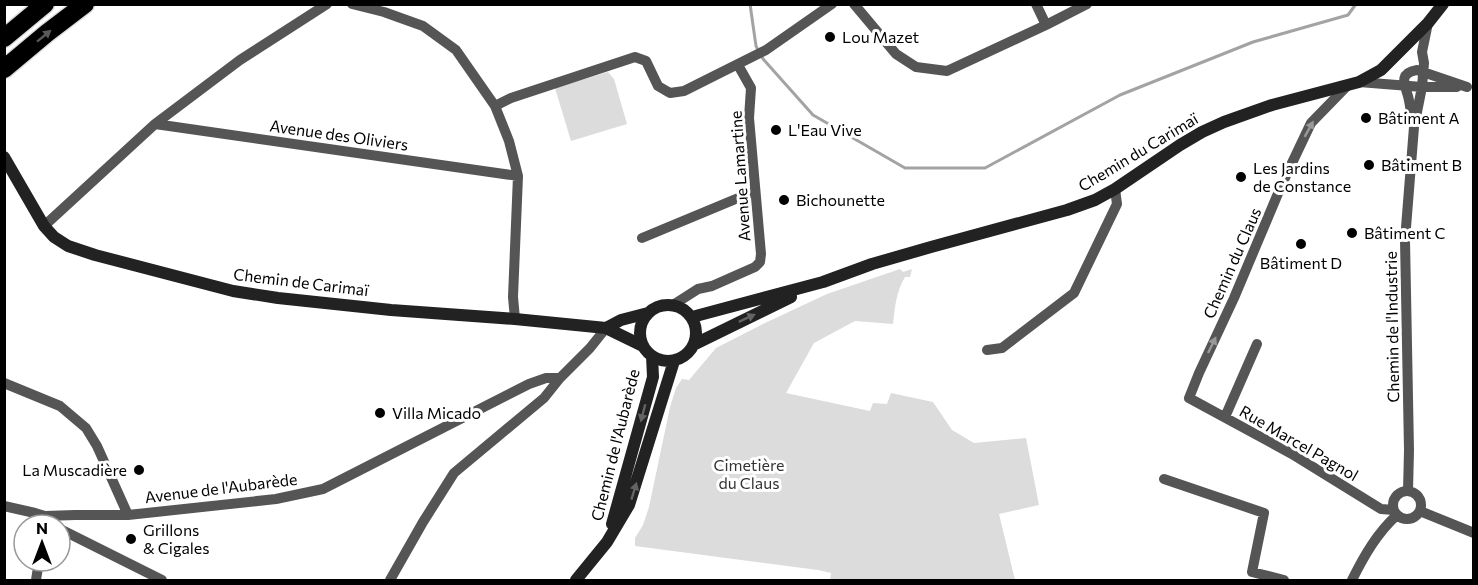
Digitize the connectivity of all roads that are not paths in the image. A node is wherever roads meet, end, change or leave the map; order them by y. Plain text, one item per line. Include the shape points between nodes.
1 (45, 4) edge
2 (85, 4) edge
3 (327, 4) edge
4 (352, 4) edge
5 (832, 4) edge
6 (854, 4) edge
7 (1036, 4) edge
8 (1087, 4) edge
9 (1443, 4) edge
10 (817, 9) edge
11 (1428, 23) junction
12 (1046, 25) junction
13 (4, 38) edge
14 (738, 65) junction
15 (4, 69) edge
16 (1380, 70) junction
17 (1424, 72) junction
18 (1353, 83) junction
19 (1403, 85) junction
20 (1470, 86) edge
21 (1422, 87) junction
22 (495, 106) junction
23 (155, 124) junction
24 (1414, 127) junction
25 (4, 157) edge
26 (518, 176) junction
27 (1115, 189) junction
28 (755, 191) junction
29 (44, 226) junction
30 (642, 238) dead end
31 (823, 282) junction
32 (673, 305) junction
33 (648, 313) junction
34 (692, 317) junction
35 (514, 319) junction
36 (606, 328) junction
37 (695, 344) junction
38 (1257, 344) dead end
39 (643, 346) junction
40 (987, 350) dead end
41 (652, 356) junction
42 (674, 361) junction
43 (560, 378) junction
44 (4, 383) edge
45 (1189, 398) joint
46 (1225, 417) junction
47 (1164, 478) dead end
48 (1408, 491) junction
49 (4, 506) edge
50 (1420, 511) junction
51 (1396, 512) junction
52 (35, 513) edge
53 (72, 515) edge
54 (128, 515) junction
55 (1473, 533) edge
56 (72, 535) edge
57 (607, 542) junction
58 (162, 580) edge
59 (390, 580) edge
60 (576, 580) edge
61 (1284, 580) edge
62 (1352, 580) edge

1 - 13 highway
15 -> 2 highway
3 - 23 street via 240,60
4 - 22 street via 423,26 456,50
5 - 10 street
6 - 12 street via 897,54 916,67 946,71
7 - 12 street
8 - 12 street
9 - 11 main road, Chemin du Carimaï
10 - 14 street via 766,50
11 - 16 main road, Chemin du Carimaï
11 - 17 street via 1422,51
14 - 22 street via 684,91 670,93 658,86 646,61 635,57
14 - 28 street, Avenue Lamartine via 751,88 749,118
16 - 18 main road, Chemin du Carimaï
16 - 19 street via 1387,79
17 - 19 street via 1409,71
17 - 20 street
17 - 21 street
18 - 19 street
18 - 27 main road, Chemin du Carimaï via 1224,122 1180,145
45 -> 18 street, Chemin du Claus via 1311,123
19 - 21 street
19 - 24 street
20 - 21 street
21 - 24 street
22 - 26 street
23 - 26 street, Avenue des Oliviers
23 - 29 street
24 - 48 street, Chemin de l'Industrie via 1405,240
25 - 29 main road, Chemin de Carimaï
26 - 35 street
27 - 31 main road, Chemin du Carimaï via 1067,210 912,252
27 - 40 street via 1117,204 1074,293 1002,348
28 - 30 street
28 - 32 street, Avenue Lamartine via 760,262 698,289
29 - 35 main road, Chemin de Carimaï via 61,242 81,251 232,291 391,310
31 - 34 main road, Chemin du Carimaï
37 -> 31 main road, Chemin du Carimaï
32 - 33 main road via 659,306
32 - 34 main road
33 - 36 main road
33 - 39 main road via 640,329
34 - 37 main road via 696,325
35 - 36 main road, Chemin de Carimaï
36 - 39 main road, Chemin de Carimaï
36 - 43 street
37 - 42 main road via 683,358
38 - 46 street
39 - 41 main road
41 - 42 main road
41 -> 57 main road, Chemin de l'Aubarède via 652,377
57 -> 42 main road, Chemin de l'Aubarède via 629,505
43 - 54 street, Avenue de l'Aubarède via 529,384 323,489 276,499
43 - 59 street via 544,398 454,473
44 - 54 street via 60,406 86,428
45 - 46 street, Rue Marcel Pagnol
46 - 51 street, Rue Marcel Pagnol via 1382,509
47 - 61 street via 1264,513 1252,572
48 - 50 street via 1419,498
48 - 51 street via 1396,497
49 - 52 street, Avenue de l'Aubarède
50 - 51 street via 1409,519
50 - 55 street
51 - 62 street
53 - 54 street, Avenue de l'Aubarède
56 - 58 street
57 - 60 main road, Chemin de l'Aubarède

